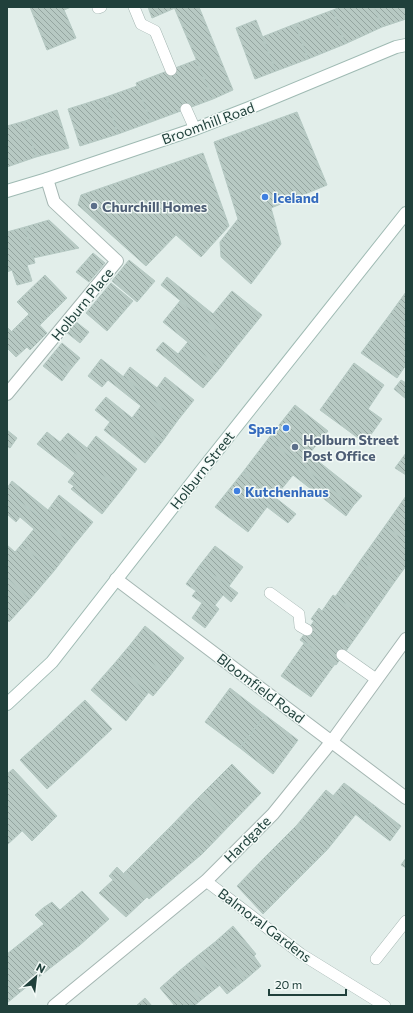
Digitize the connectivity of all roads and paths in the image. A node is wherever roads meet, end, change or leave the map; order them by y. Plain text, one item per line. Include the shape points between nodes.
1 (134, 7) edge
2 (406, 45) edge
3 (171, 70) dead end
4 (186, 109) dead end
5 (195, 129) junction
6 (47, 179) junction
7 (7, 191) edge
8 (406, 213) edge
9 (7, 394) edge
10 (116, 579) junction
11 (270, 593) dead end
12 (307, 630) dead end
13 (406, 638) edge
14 (342, 655) dead end
15 (376, 680) junction
16 (7, 704) edge
17 (332, 741) junction
18 (406, 798) edge
19 (206, 881) junction
20 (406, 922) edge
21 (376, 959) dead end
22 (54, 1006) edge
23 (386, 1006) edge

1 - 3 lane via 141,24 155,31
2 - 5 street, Broomhill Road
4 - 5 lane
5 - 6 street, Broomhill Road
6 - 7 street, Broomhill Road
6 - 9 street, Holburn Place via 54,202 117,261
8 - 10 street, Holburn Street
10 - 16 street, Holburn Street via 52,662
10 - 17 street, Bloomfield Road
11 - 12 lane via 300,614 300,626
13 - 15 street, Hardgate
14 - 15 lane
15 - 17 street, Hardgate
17 - 18 street, Bloomfield Road
17 - 19 street, Hardgate via 273,814
19 - 22 street, Hardgate
19 - 23 lane, Balmoral Gardens via 301,954
20 - 21 lane

